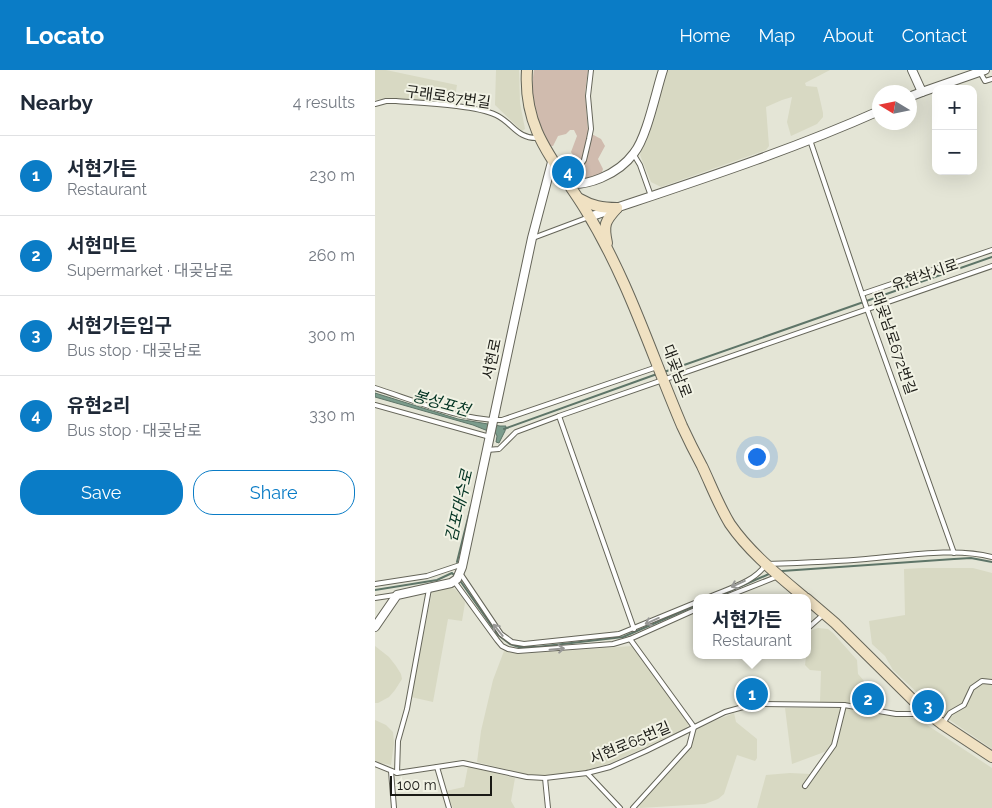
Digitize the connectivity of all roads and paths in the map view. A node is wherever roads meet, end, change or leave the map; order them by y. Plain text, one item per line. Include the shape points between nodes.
1 (527, 70) edge
2 (591, 70) edge
3 (663, 70) edge
4 (912, 70) edge
5 (983, 71) edge
6 (992, 79) edge
7 (922, 92) junction
8 (917, 94) edge
9 (375, 104) edge
10 (872, 114) edge
11 (539, 138) junction
12 (810, 140) junction
13 (634, 154) junction
14 (552, 162) junction
15 (567, 184) junction
16 (651, 196) junction
17 (576, 197) junction
18 (617, 208) junction
19 (589, 217) junction
20 (532, 238) junction
21 (992, 250) edge
22 (609, 251) junction
23 (992, 266) edge
24 (863, 296) junction
25 (867, 308) junction
26 (661, 373) junction
27 (375, 388) edge
28 (375, 405) edge
29 (559, 416) junction
30 (493, 421) junction
31 (490, 437) junction
32 (487, 450) junction
33 (954, 553) junction
34 (992, 557) edge
35 (463, 564) junction
36 (766, 564) junction
37 (459, 573) junction
38 (779, 576) junction
39 (454, 581) junction
40 (375, 584) edge
41 (429, 589) junction
42 (716, 594) edge
43 (733, 594) edge
44 (800, 594) edge
45 (397, 595) junction
46 (375, 598) edge
47 (811, 603) edge
48 (693, 604) edge
49 (693, 611) edge
50 (824, 614) junction
51 (811, 625) edge
52 (375, 627) edge
53 (634, 629) junction
54 (630, 639) junction
55 (992, 682) edge
56 (844, 705) junction
57 (929, 714) junction
58 (942, 724) junction
59 (694, 727) junction
60 (992, 757) edge
61 (375, 764) edge
62 (437, 767) junction
63 (391, 771) junction
64 (397, 773) junction
65 (587, 773) junction
66 (545, 778) junction
67 (805, 786) dead end
68 (394, 808) edge
69 (449, 808) edge
70 (547, 808) edge
71 (620, 808) edge
72 (633, 808) edge

1 - 11 street, 대곶남로 via 529,110
2 - 15 lane via 589,139 583,160
3 - 13 street
4 - 7 street
5 - 6 lane via 985,81
5 - 7 street
7 - 8 street
9 - 11 lane, 구래로87번길 via 397,101 484,111 501,117 521,135
10 - 12 street
11 - 14 street, 대곶남로
12 - 16 street
12 - 24 lane, 대곶남로672번길
13 - 15 street via 604,177 578,185
13 - 16 lane
14 - 15 street, 대곶남로
14 - 20 street, 서현로
15 - 17 street, 대곶남로
16 - 18 street
17 - 18 street via 589,205
17 - 19 street, 대곶남로
18 - 19 street
18 - 22 street via 605,225
19 - 20 lane
19 - 22 street, 대곶남로
20 - 30 street, 서현로
21 - 24 lane
22 - 26 street, 대곶남로 via 631,295
23 - 25 lane, 유현삭시로
24 - 25 lane, 대곶남로672번길
25 - 26 lane, 유현삭시로
25 - 33 lane, 대곶남로672번길
26 - 29 lane
26 - 30 lane
26 - 36 street, 대곶남로 via 729,522
27 - 30 lane
28 - 31 lane
29 - 32 lane via 516,432 499,448
29 - 53 lane
30 - 31 street, 서현로
31 - 32 street, 서현로
32 - 35 street, 서현로
33 - 34 lane
33 - 36 lane
35 - 37 street, 서현로
35 - 40 lane via 427,576
36 - 38 street, 대곶남로
36 -> 42 lane via 752,578
37 - 39 street, 서현로
53 -> 37 lane via 593,638 524,644 512,642 501,634
38 - 43 lane
38 - 44 street, 대곶남로
39 - 41 street
39 -> 54 lane via 502,646 513,650 613,644
41 - 45 street
41 - 64 lane via 398,741
45 - 46 lane
45 - 52 street
47 - 50 street, 대곶남로
48 -> 53 lane
49 - 54 lane
50 - 51 lane
50 - 57 street, 대곶남로
54 - 59 lane, 서현로65번길
55 - 58 lane via 982,681 972,688 964,704
56 - 57 lane, 서현로65번길 via 896,714
56 - 59 lane, 서현로65번길 via 754,704 725,712
56 - 67 lane via 834,745
57 - 58 street, 대곶남로
58 - 60 street, 대곶남로
59 - 65 lane, 서현로65번길 via 610,767
59 - 72 lane, 서현로65번길 via 689,746
61 - 63 lane, 서현로65번길
62 - 64 lane, 서현로65번길
62 - 66 lane, 서현로65번길 via 463,763
62 - 69 lane
63 - 64 lane, 서현로65번길
63 - 68 lane
65 - 66 lane, 서현로65번길
65 - 71 lane
66 - 70 lane

